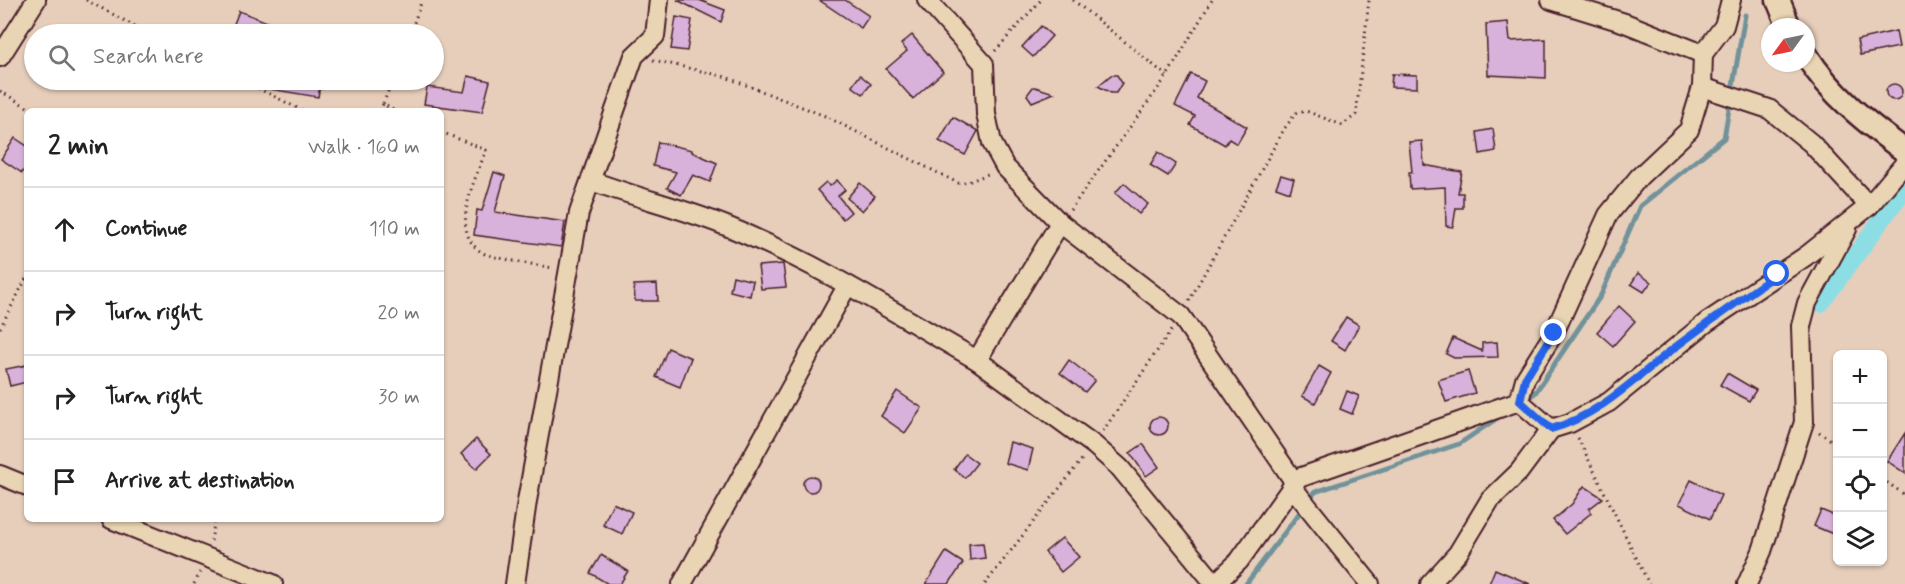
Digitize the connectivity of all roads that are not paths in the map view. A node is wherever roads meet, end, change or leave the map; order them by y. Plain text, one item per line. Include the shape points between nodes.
1 (36, 0) edge
2 (659, 0) edge
3 (927, 0) edge
4 (1551, 0) edge
5 (1731, 0) edge
6 (1778, 0) edge
7 (1785, 18) edge
8 (1703, 54) junction
9 (0, 57) edge
10 (1815, 69) edge
11 (1702, 87) junction
12 (1905, 151) edge
13 (1905, 163) edge
14 (592, 180) junction
15 (1869, 206) junction
16 (1851, 222) junction
17 (1060, 223) junction
18 (847, 286) junction
19 (977, 360) junction
20 (1537, 416) junction
21 (0, 475) edge
22 (1293, 484) junction
23 (24, 485) edge
24 (119, 522) edge
25 (273, 584) edge
26 (515, 584) edge
27 (682, 584) edge
28 (1370, 584) edge
29 (1430, 584) edge
30 (1746, 584) edge

1 - 9 street
2 - 14 street via 655,36 634,56
3 - 17 street via 984,64 986,114 992,142 1005,167
4 - 8 street via 1625,23
5 - 8 street via 1724,26
6 - 7 street
8 - 11 street
10 - 12 street via 1864,120
11 - 15 street via 1769,109 1811,143
11 - 20 street via 1689,130 1639,177 1608,214 1554,333 1525,379
13 - 15 street
14 - 18 street via 730,228
14 - 26 street via 579,213
15 - 16 street
16 - 20 street via 1707,322 1609,402 1570,423
16 - 30 street via 1807,303 1801,326 1804,422 1762,551
17 - 19 street
17 - 22 street via 1181,316
18 - 19 street
18 - 27 street
19 - 22 street via 1120,468 1215,584 1239,561
20 - 22 street
20 - 29 street via 1519,472 1490,500 1458,553
21 - 23 street
22 - 28 street
24 - 25 street

